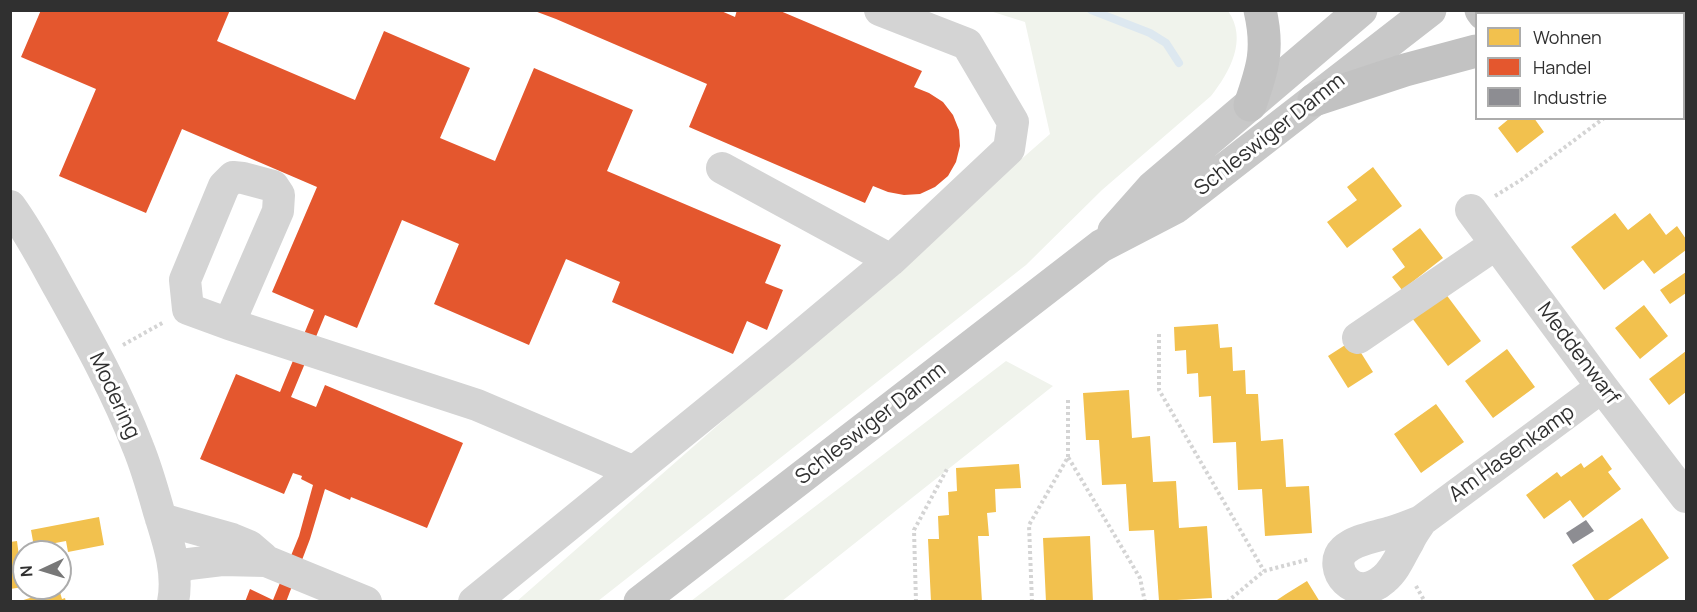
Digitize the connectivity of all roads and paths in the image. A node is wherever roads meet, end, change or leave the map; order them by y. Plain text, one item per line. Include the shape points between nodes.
1 (880, 10) edge
2 (1260, 10) edge
3 (1360, 10) edge
4 (1430, 10) edge
5 (1475, 51) edge
6 (1314, 100) junction
7 (1250, 105) junction
8 (1601, 120) edge
9 (722, 168) dead end
10 (10, 206) edge
11 (1471, 210) joint
12 (1496, 244) junction
13 (1101, 246) junction
14 (891, 260) junction
15 (188, 309) junction
16 (229, 324) junction
17 (1159, 334) dead end
18 (1358, 338) dead end
19 (98, 359) junction
20 (1602, 387) junction
21 (1068, 398) dead end
22 (1068, 457) junction
23 (947, 469) dead end
24 (632, 471) junction
25 (1686, 497) edge
26 (161, 519) junction
27 (1421, 521) junction
28 (1339, 557) junction
29 (266, 561) junction
30 (174, 569) junction
31 (1264, 571) junction
32 (173, 602) edge
33 (366, 602) edge
34 (474, 602) edge
35 (640, 602) edge
36 (916, 602) edge
37 (1032, 602) edge
38 (1145, 602) edge
39 (1227, 602) edge

1 - 14 street via 967,44 1013,122 1009,149
2 - 7 highway via 1266,48
3 - 7 main road, Schleswiger Damm
4 - 6 main road, Schleswiger Damm
5 - 6 highway
6 - 13 main road, Schleswiger Damm via 1176,207
7 - 13 main road, Schleswiger Damm via 1153,187
8 - 11 path via 1521,180
9 - 14 street
10 - 19 street, Modering
11 - 12 street, Meddenwarf
12 - 18 street
12 - 20 street, Meddenwarf
13 - 35 main road, Schleswiger Damm
14 - 24 street
15 - 16 street
15 - 16 street via 185,280 224,186 233,177 273,186 279,195 278,211
15 - 19 path
16 - 24 street via 477,405
17 - 31 path via 1159,390
19 - 26 street, Modering via 138,447
20 - 25 street, Meddenwarf
20 - 27 street, Am Hasenkamp
21 - 22 path
22 - 37 path via 1029,525
22 - 38 path via 1140,578
23 - 36 path via 914,530
24 - 34 street
26 - 29 street via 241,542
26 - 30 street, Modering
27 - 28 street, Am Hasenkamp via 1362,540
27 - 28 street, Am Hasenkamp via 1393,569 1368,589 1352,587 1344,580
28 - 31 path via 1314,558
29 - 30 street via 222,560
29 - 33 street
30 - 32 street, Modering
31 - 39 path

